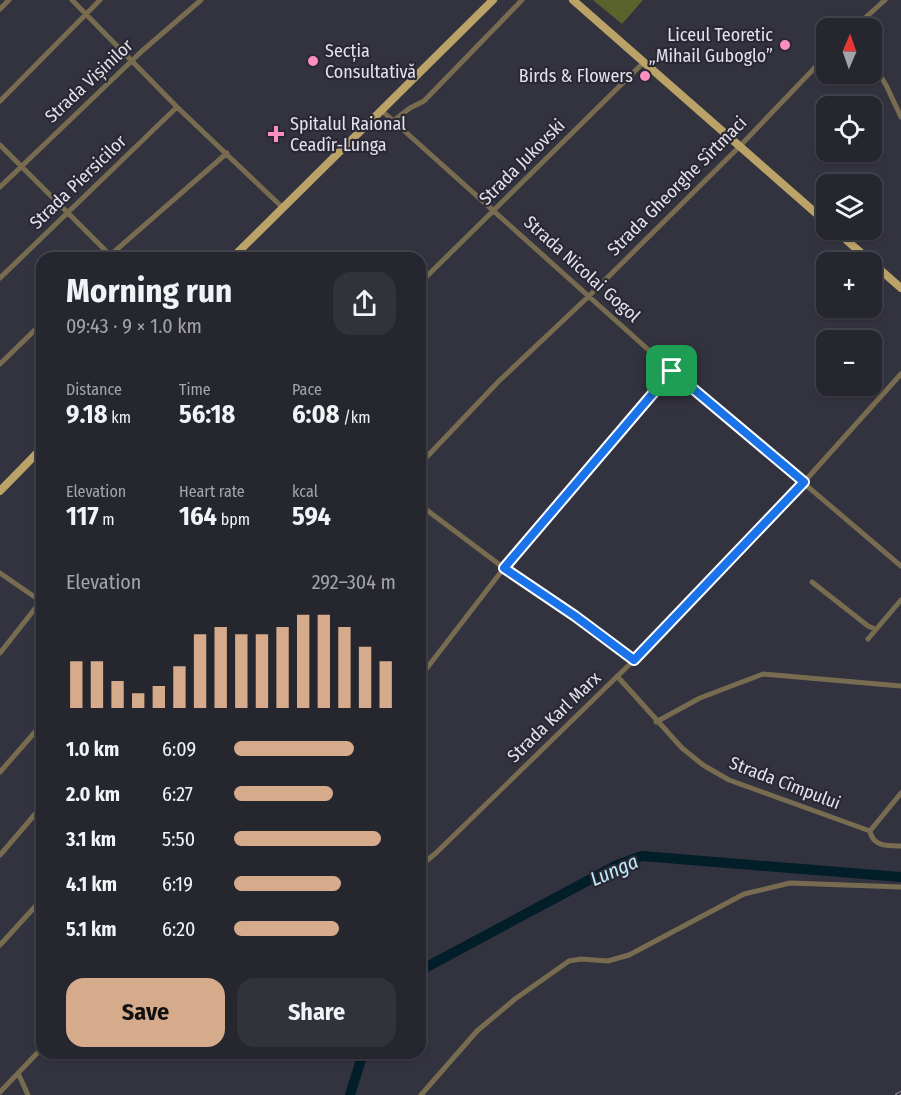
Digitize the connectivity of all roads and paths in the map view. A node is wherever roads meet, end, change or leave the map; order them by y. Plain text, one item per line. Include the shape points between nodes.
1 (9, 0) edge
2 (72, 0) edge
3 (100, 0) edge
4 (201, 0) edge
5 (493, 0) edge
6 (522, 0) edge
7 (573, 0) edge
8 (885, 0) edge
9 (0, 9) edge
10 (85, 14) junction
11 (865, 18) edge
12 (132, 61) junction
13 (644, 62) junction
14 (816, 66) edge
15 (882, 79) edge
16 (0, 101) edge
17 (177, 106) junction
18 (381, 110) junction
19 (901, 117) edge
20 (393, 121) junction
21 (0, 145) edge
22 (740, 146) junction
23 (227, 153) junction
24 (21, 166) junction
25 (0, 187) edge
26 (282, 207) junction
27 (494, 211) junction
28 (66, 213) junction
29 (816, 213) edge
30 (846, 240) edge
31 (105, 252) edge
32 (116, 252) edge
33 (238, 252) edge
34 (426, 277) edge
35 (0, 278) edge
36 (901, 288) edge
37 (589, 296) junction
38 (36, 329) edge
39 (0, 364) edge
40 (672, 371) junction
41 (901, 374) edge
42 (36, 454) edge
43 (426, 458) edge
44 (804, 482) junction
45 (0, 491) edge
46 (426, 510) edge
47 (901, 566) edge
48 (504, 568) junction
49 (0, 573) edge
50 (812, 582) dead end
51 (36, 598) edge
52 (901, 600) edge
53 (36, 608) edge
54 (875, 629) junction
55 (868, 639) dead end
56 (0, 653) edge
57 (634, 660) junction
58 (426, 669) edge
59 (617, 676) junction
60 (901, 686) edge
61 (656, 722) junction
62 (36, 731) edge
63 (0, 772) edge
64 (901, 793) edge
65 (36, 813) edge
66 (870, 831) junction
67 (901, 846) edge
68 (0, 855) edge
69 (426, 861) edge
70 (901, 887) edge
71 (36, 906) edge
72 (0, 945) edge
73 (36, 1054) edge
74 (18, 1073) junction
75 (0, 1092) edge
76 (28, 1095) edge
77 (421, 1095) edge

1 - 9 street
2 - 10 street
3 - 10 street
4 - 12 street, Strada Vișinilor
5 - 18 main road
6 - 20 street via 424,101
7 - 13 main road
8 - 11 street
10 - 12 street
10 - 16 street
12 - 17 street
12 - 24 street, Strada Vișinilor
13 - 22 main road
13 - 27 street, Strada Jukovski
14 - 22 street, Strada Gheorghe Sîrtmaci
15 - 19 street
17 - 23 street
17 - 28 street, Strada Piersicilor
18 - 20 street, Strada Nicolai Gogol
18 - 26 main road
20 - 27 street, Strada Nicolai Gogol
21 - 24 street
22 - 29 main road
22 - 37 street, Strada Gheorghe Sîrtmaci
23 - 26 street
23 - 32 street
24 - 25 street, Strada Vișinilor
24 - 28 street
26 - 33 main road
27 - 34 street, Strada Jukovski
27 - 37 street, Strada Nicolai Gogol
28 - 31 street
28 - 35 street, Strada Piersicilor
30 - 36 main road
37 - 40 street, Strada Nicolai Gogol
37 - 43 street, Strada Gheorghe Sîrtmaci via 499,381
38 - 39 street
40 - 44 street, Strada Nicolai Gogol
40 - 48 street
41 - 44 street, Strada Karl Marx
42 - 45 main road
44 - 47 street, Strada Nicolai Gogol
44 - 57 street, Strada Karl Marx
46 - 48 street
48 - 57 street
48 - 58 street
49 - 51 street
50 - 54 street
52 - 54 street
53 - 56 street
54 - 55 street
57 - 59 street, Strada Karl Marx
59 - 61 street, Strada Cîmpului
59 - 69 street, Strada Karl Marx
60 - 61 street via 763,674 700,698
61 - 66 street, Strada Cîmpului via 703,765 729,780
62 - 63 street
64 - 66 street
65 - 68 street
66 - 67 street, Strada Cîmpului via 878,844
70 - 77 street via 790,884 744,894 629,955 608,962 569,961 477,1031
71 - 72 street
73 - 74 street
74 - 75 street
74 - 76 street

